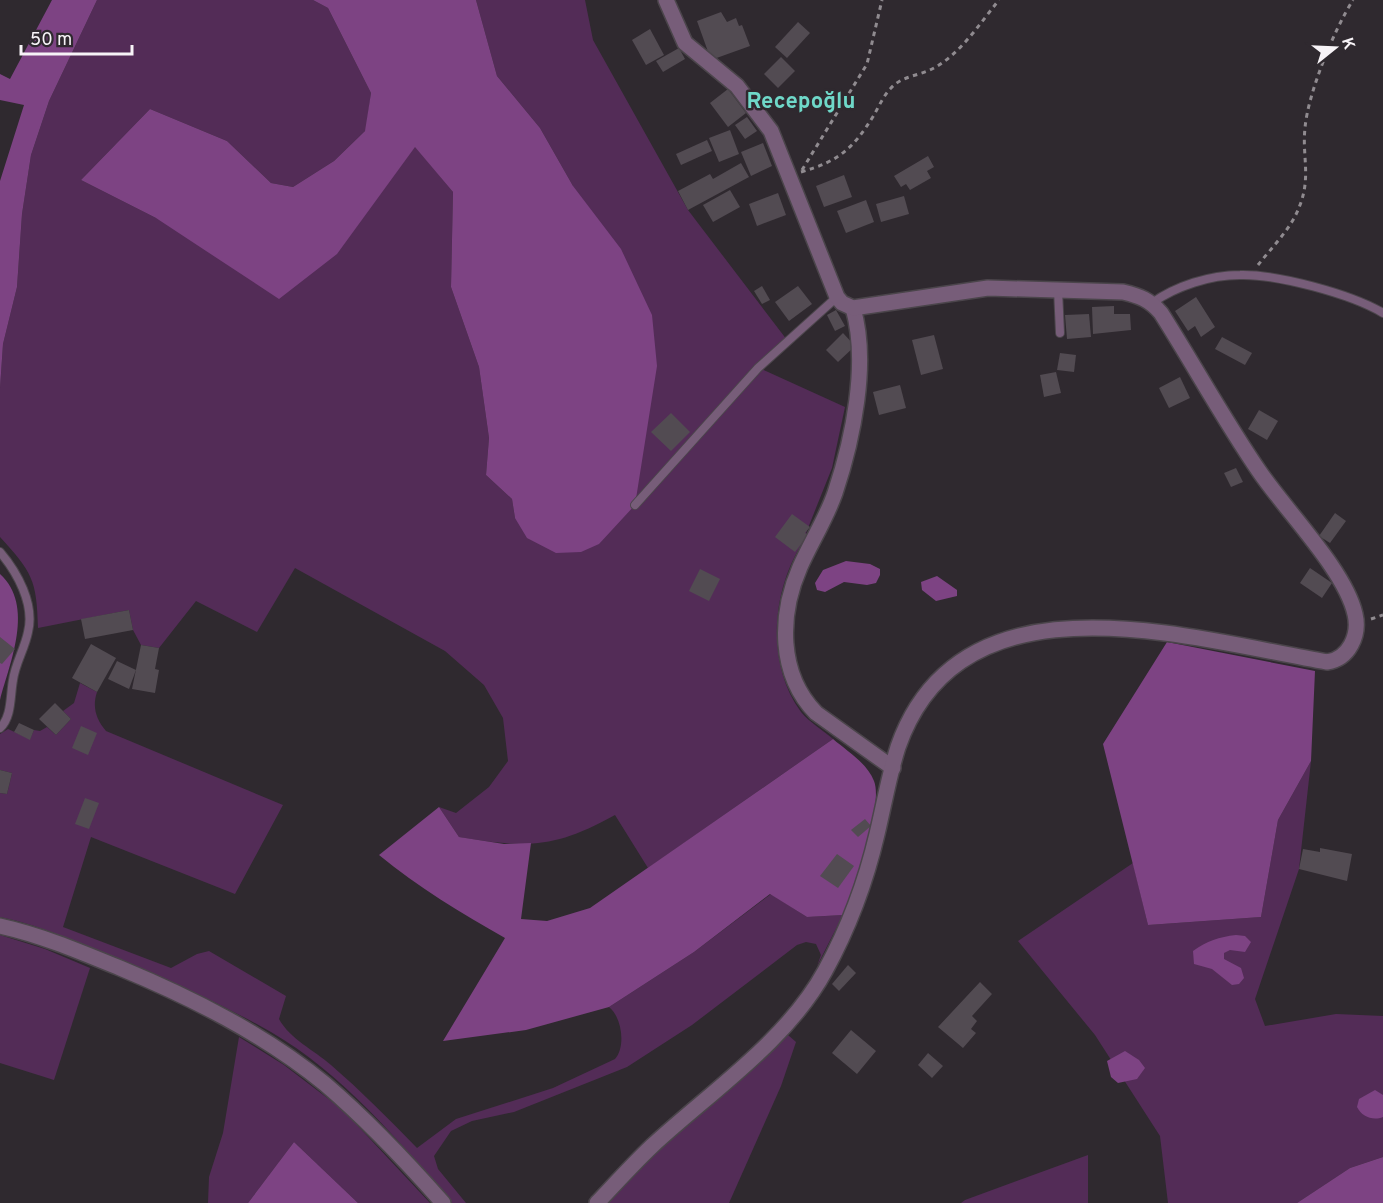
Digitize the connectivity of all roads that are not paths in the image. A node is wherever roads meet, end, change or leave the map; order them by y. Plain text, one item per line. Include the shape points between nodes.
1 (666, 0) edge
2 (1058, 290) junction
3 (837, 297) junction
4 (1152, 303) junction
5 (853, 308) junction
6 (1383, 313) edge
7 (1060, 333) dead end
8 (635, 505) dead end
9 (0, 552) edge
10 (0, 728) edge
11 (893, 768) junction
12 (0, 926) edge
13 (443, 1203) edge
14 (597, 1203) edge

1 - 3 street via 685,43 737,87 771,131
2 - 4 street via 1124,292
2 - 5 street via 988,288
2 - 7 lane
3 - 5 street
3 - 8 lane via 758,368
4 - 6 lane via 1188,285 1250,275 1333,293
4 - 11 street via 1259,471 1344,585 1357,624 1351,645 1335,661 1327,662 1139,629 1089,627 1014,637 973,653 939,677 907,725
5 - 11 street via 860,342 856,401 835,493 792,592 785,644 792,675 805,702
9 - 10 lane via 16,573 30,622 13,677 8,715
11 - 14 street via 863,884 811,994 775,1035 650,1148
12 - 13 street via 94,957 165,987 277,1049 363,1118

